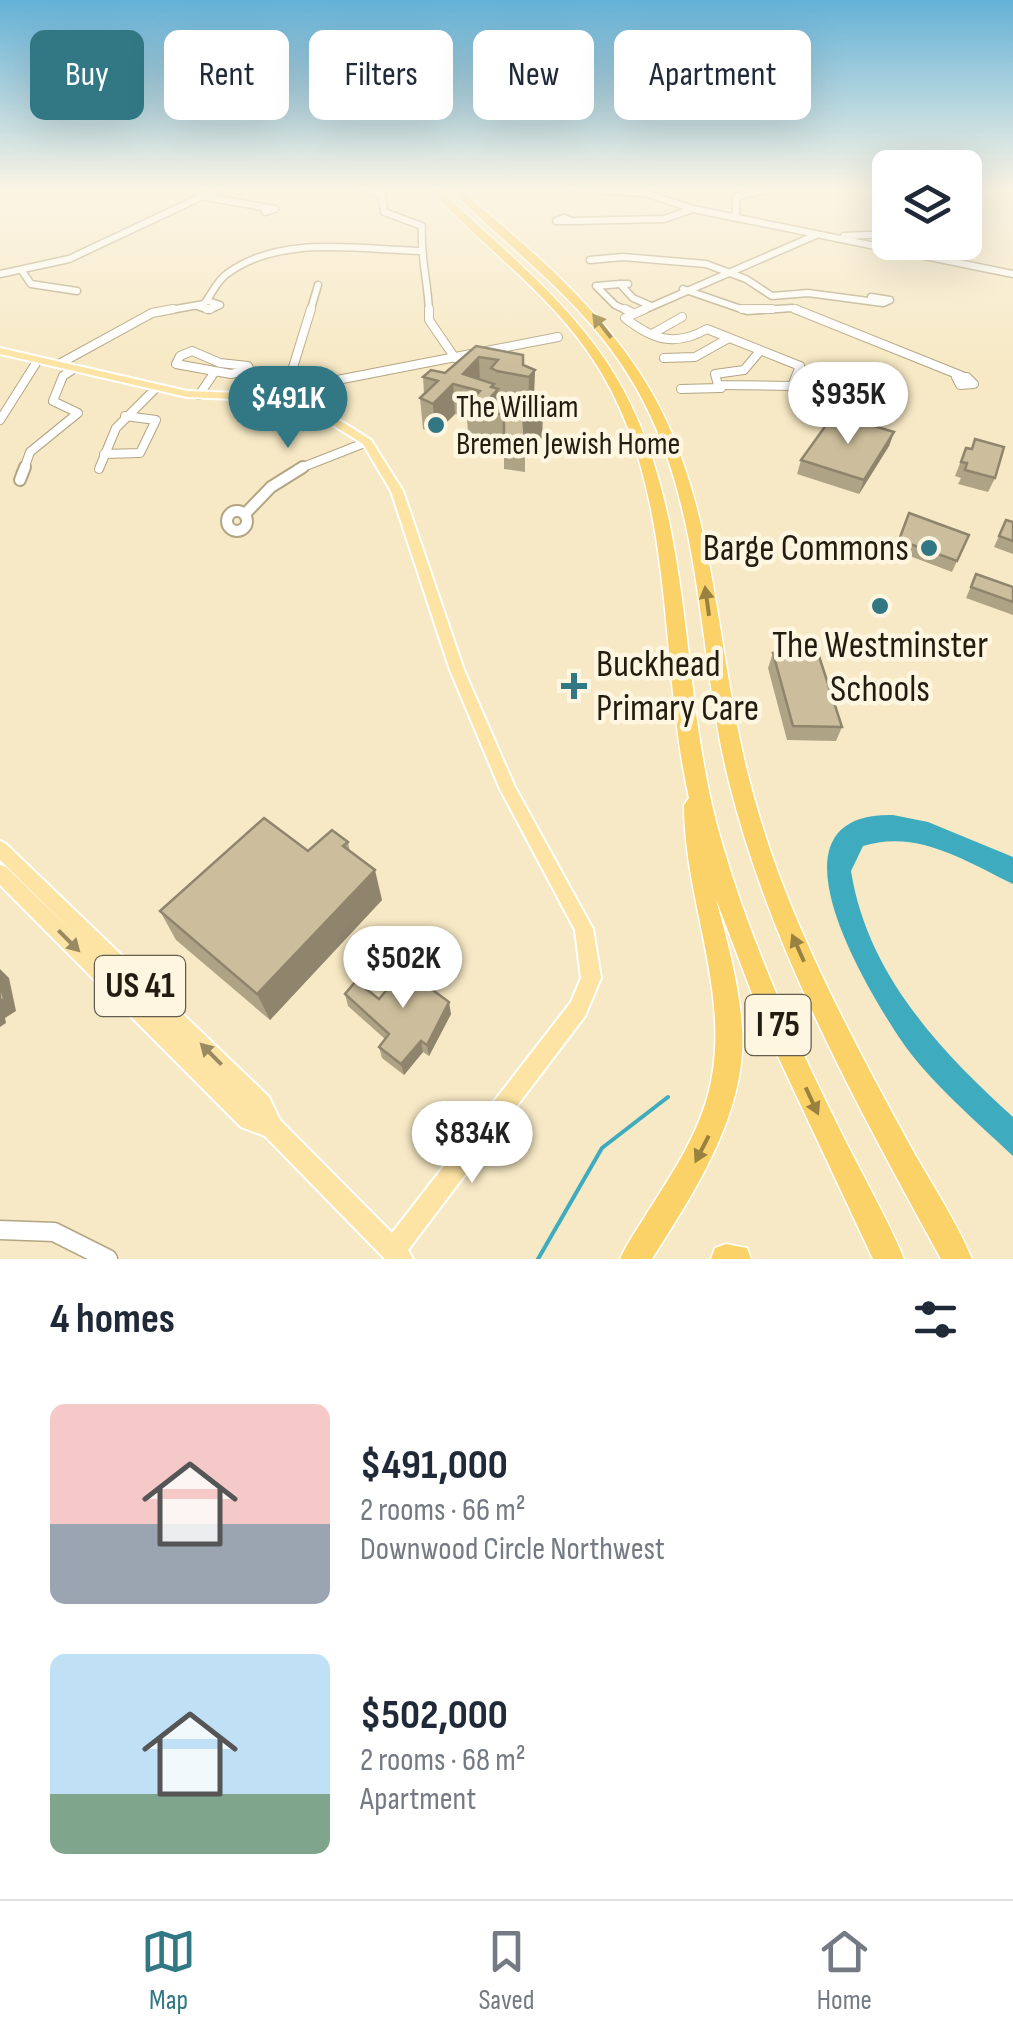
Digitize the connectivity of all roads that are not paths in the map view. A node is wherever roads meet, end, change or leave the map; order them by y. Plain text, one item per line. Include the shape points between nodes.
1 (96, 247) edge
2 (421, 247) edge
3 (496, 247) edge
4 (520, 247) edge
5 (789, 247) edge
6 (873, 247) edge
7 (421, 251) junction
8 (590, 260) dead end
9 (22, 271) junction
10 (730, 272) junction
11 (0, 274) edge
12 (1013, 274) edge
13 (318, 285) dead end
14 (683, 289) junction
15 (77, 291) dead end
16 (208, 300) junction
17 (873, 300) dead end
18 (649, 304) junction
19 (196, 306) junction
20 (629, 316) junction
21 (682, 317) dead end
22 (652, 334) junction
23 (558, 338) dead end
24 (729, 338) junction
25 (760, 350) junction
26 (0, 351) edge
27 (456, 358) junction
28 (664, 358) dead end
29 (38, 360) junction
30 (59, 364) junction
31 (78, 369) junction
32 (214, 373) junction
33 (855, 375) dead end
34 (962, 376) dead end
35 (792, 386) junction
36 (156, 388) junction
37 (721, 388) junction
38 (681, 389) dead end
39 (281, 393) junction
40 (199, 395) junction
41 (126, 416) junction
42 (0, 420) edge
43 (368, 442) junction
44 (104, 454) junction
45 (99, 469) dead end
46 (20, 480) dead end
47 (245, 514) dead end
48 (695, 780) junction
49 (0, 849) edge
50 (0, 872) edge
51 (272, 1128) junction
52 (0, 1230) edge
53 (397, 1255) edge
54 (108, 1259) edge
55 (635, 1259) edge
56 (726, 1259) edge
57 (736, 1259) edge
58 (889, 1259) edge
59 (959, 1259) edge

1 - 9 street
2 - 7 street
3 - 48 highway, I 75 via 556,302 628,410 662,523
59 -> 4 highway, I 75 via 818,990 748,814 722,703 699,546 666,432 631,366 590,311
5 - 10 street
6 - 12 street
7 - 16 street via 273,252 228,272
7 - 27 street via 429,320
8 - 10 street via 698,263
9 - 11 street
9 - 15 street via 30,284
10 - 14 street
10 - 17 street via 772,296
13 - 39 street
14 - 18 street
14 - 34 street via 747,312 792,308
16 - 19 street
16 - 19 street via 220,305
18 - 20 street
18 - 20 street via 632,298 624,284 596,286
19 - 30 street via 152,313
20 - 22 street
21 - 22 street
22 - 24 street via 686,342 708,329
23 - 27 street
24 - 25 street
24 - 28 street via 690,358
25 - 35 street via 800,366
25 - 37 street via 744,370 715,374
26 - 29 main road
27 - 39 street
29 - 30 main road
29 - 42 street
30 - 31 main road
31 - 36 main road
31 - 46 street via 62,380 53,401 78,413 30,452
32 - 32 street via 176,364 175,361 192,352 250,370
32 - 40 street
33 - 35 street via 828,387
35 - 37 street
36 - 40 main road
36 - 41 street
37 - 38 street
39 - 40 main road
39 - 43 main road
41 - 44 street
41 - 44 street via 156,420 140,453
43 - 47 street via 286,474
43 - 53 main road via 396,492 457,670 508,788 578,915 592,961 578,1008
44 - 45 street
48 -> 55 highway via 698,854 726,992 730,1060 705,1144
48 -> 58 highway, I 75 via 722,881 764,994
51 -> 49 main road, US 41 via 262,1104
50 -> 51 main road, US 41 via 249,1119
51 - 53 main road, US 41
52 - 54 street via 54,1232
56 - 57 highway

